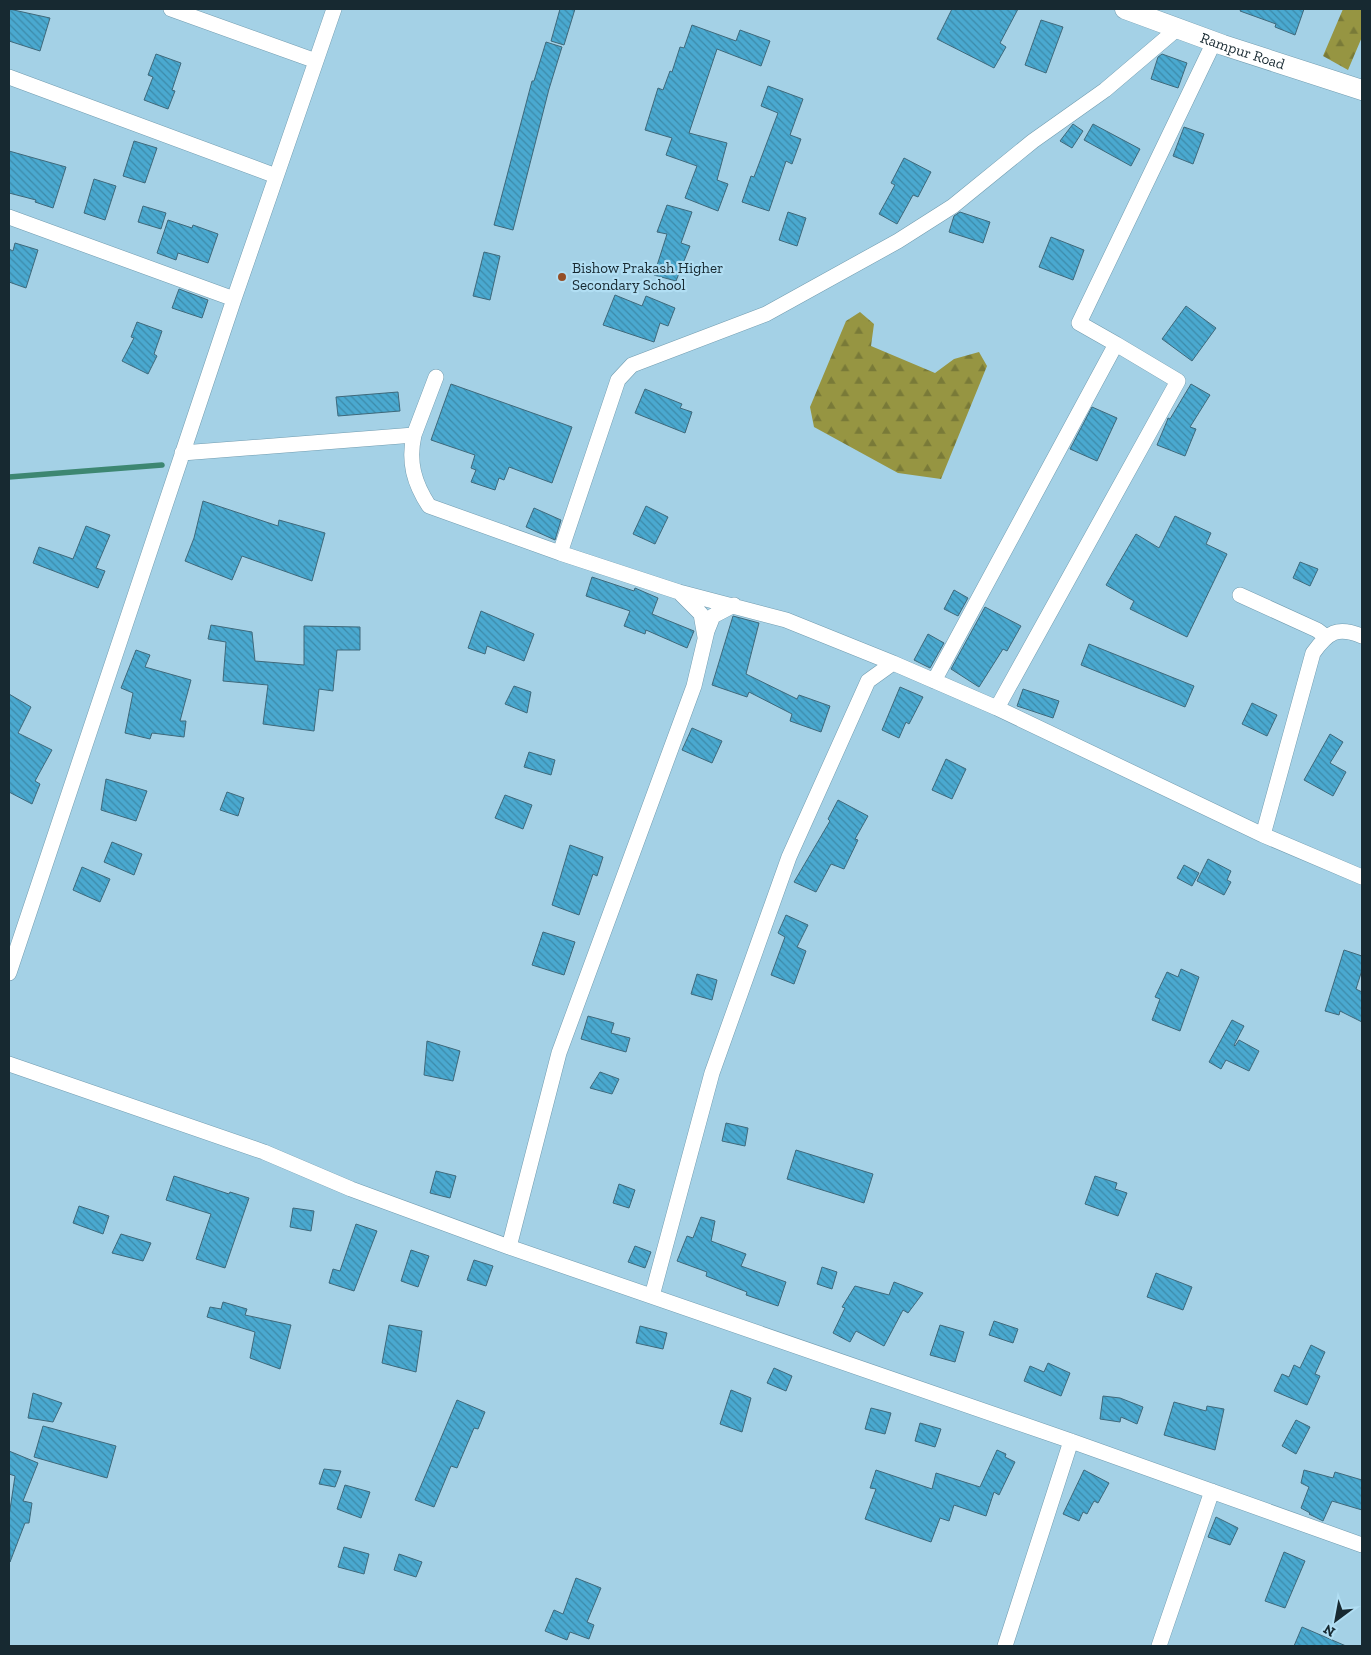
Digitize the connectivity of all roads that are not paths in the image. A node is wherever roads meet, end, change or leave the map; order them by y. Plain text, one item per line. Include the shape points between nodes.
1 (171, 9) edge
2 (334, 9) edge
3 (1125, 9) edge
4 (188, 12) edge
5 (1178, 28) junction
6 (1214, 42) junction
7 (316, 61) junction
8 (9, 76) edge
9 (1362, 90) edge
10 (276, 176) junction
11 (9, 217) edge
12 (234, 299) junction
13 (1116, 344) junction
14 (436, 377) dead end
15 (414, 434) junction
16 (182, 453) junction
17 (560, 553) junction
18 (680, 592) junction
19 (1240, 595) dead end
20 (734, 606) junction
21 (1325, 636) junction
22 (1362, 636) edge
23 (706, 638) junction
24 (894, 663) junction
25 (934, 681) junction
26 (997, 708) junction
27 (1262, 835) junction
28 (1362, 877) edge
29 (9, 973) edge
30 (9, 1064) edge
31 (509, 1247) junction
32 (652, 1296) junction
33 (1071, 1441) junction
34 (1212, 1491) junction
35 (1362, 1545) edge
36 (1005, 1646) edge
37 (1159, 1646) edge

1 - 4 street
2 - 7 street
3 - 5 main road, Rampur Road
4 - 7 street
5 - 6 main road, Rampur Road
5 - 17 street via 1105,90 1034,141 953,206 898,241 766,314 626,370 618,380
6 - 9 main road, Rampur Road
6 - 13 street via 1078,323
7 - 10 street
8 - 10 street
10 - 12 street
11 - 12 street
12 - 16 street
13 - 25 street
13 - 26 street via 1178,381
14 - 15 street
15 - 16 street
15 - 17 street via 410,452 417,488 429,506
16 - 29 street
17 - 18 street
18 - 20 street
18 - 23 street via 701,614
19 - 21 street
20 - 23 street via 713,616
20 - 24 street via 786,620
21 - 22 street via 1347,630
21 - 27 street via 1313,653
23 - 31 street via 694,686 559,1053
24 - 25 street
24 - 32 street via 868,681 789,857 712,1073
25 - 26 street
26 - 27 street
27 - 28 street
30 - 31 street via 264,1152 351,1189
31 - 32 street
32 - 33 street
33 - 34 street
33 - 36 street
34 - 35 street
34 - 37 street

